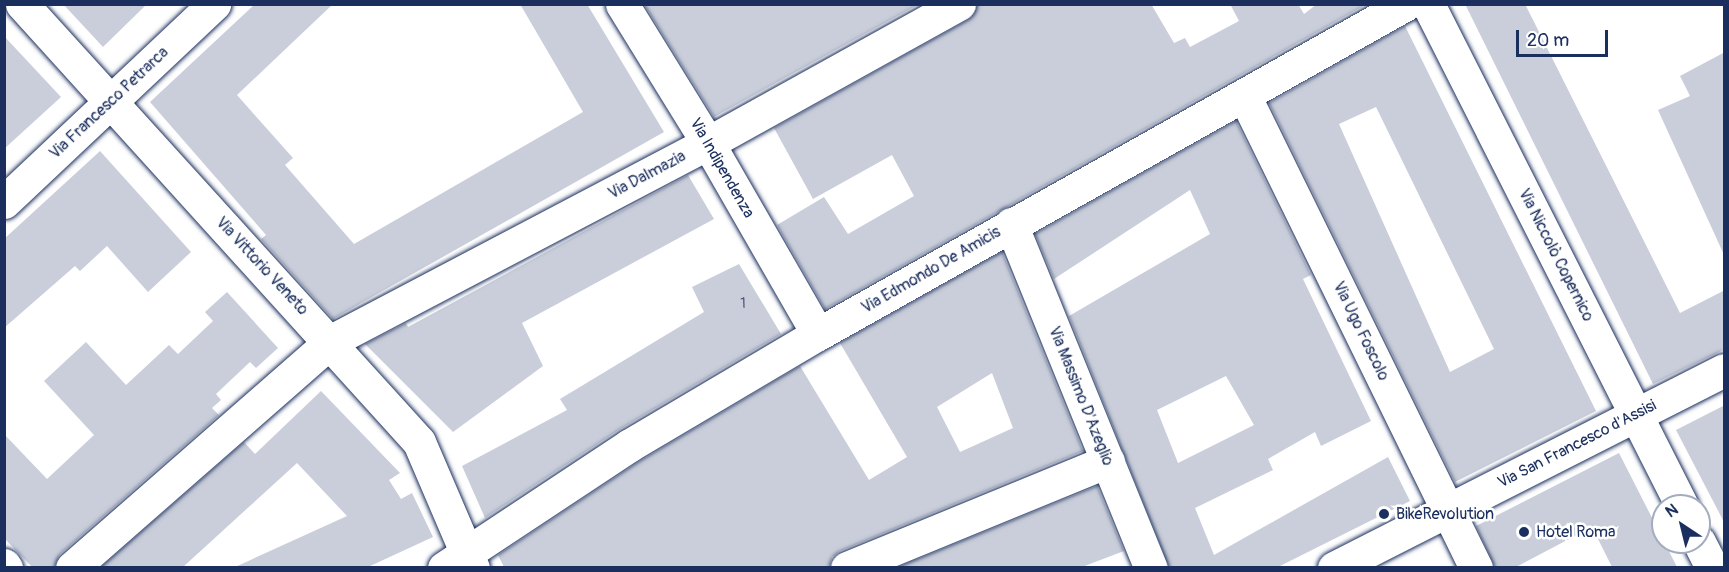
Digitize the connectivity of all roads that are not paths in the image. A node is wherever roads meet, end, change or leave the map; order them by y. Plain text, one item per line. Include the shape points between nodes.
1 (22, 4) edge
2 (214, 4) edge
3 (622, 4) edge
4 (959, 4) edge
5 (1406, 4) edge
6 (1428, 4) edge
7 (1244, 94) junction
8 (111, 101) junction
9 (708, 143) junction
10 (4, 202) edge
11 (1011, 224) junction
12 (818, 334) junction
13 (331, 341) junction
14 (1725, 370) edge
15 (1637, 414) junction
16 (1108, 461) junction
17 (1676, 494) edge
18 (1450, 509) junction
19 (461, 562) edge
20 (72, 567) edge
21 (847, 567) edge
22 (1151, 567) edge
23 (1334, 567) edge
24 (1476, 567) edge

1 - 8 street, Via Vittorio Veneto
2 - 8 street, Via Francesco Petrarca
3 - 9 street, Via Indipendenza
4 - 9 street, Via Dalmazia
5 - 7 street, Via Edmondo De Amicis
6 - 15 street, Via Niccolò Copernico
7 - 11 street, Via Edmondo De Amicis
7 - 18 street, Via Ugo Foscolo
8 - 10 street, Via Francesco Petrarca
8 - 13 street, Via Vittorio Veneto
9 - 12 street, Via Indipendenza
9 - 13 street, Via Dalmazia
11 - 12 street, Via Edmondo De Amicis
11 - 16 street, Via Massimo D'Azeglio
12 - 19 street, Via Edmondo De Amicis via 630,445
13 - 19 street, Via Vittorio Veneto via 419,442
13 - 20 street, Via Dalmazia
14 - 15 street, Via San Francesco d'Assisi
15 - 17 street, Via Niccolò Copernico
15 - 18 street, Via San Francesco d'Assisi
16 - 21 street
16 - 22 street, Via Massimo D'Azeglio
18 - 23 street, Via San Francesco d'Assisi
18 - 24 street, Via Ugo Foscolo

